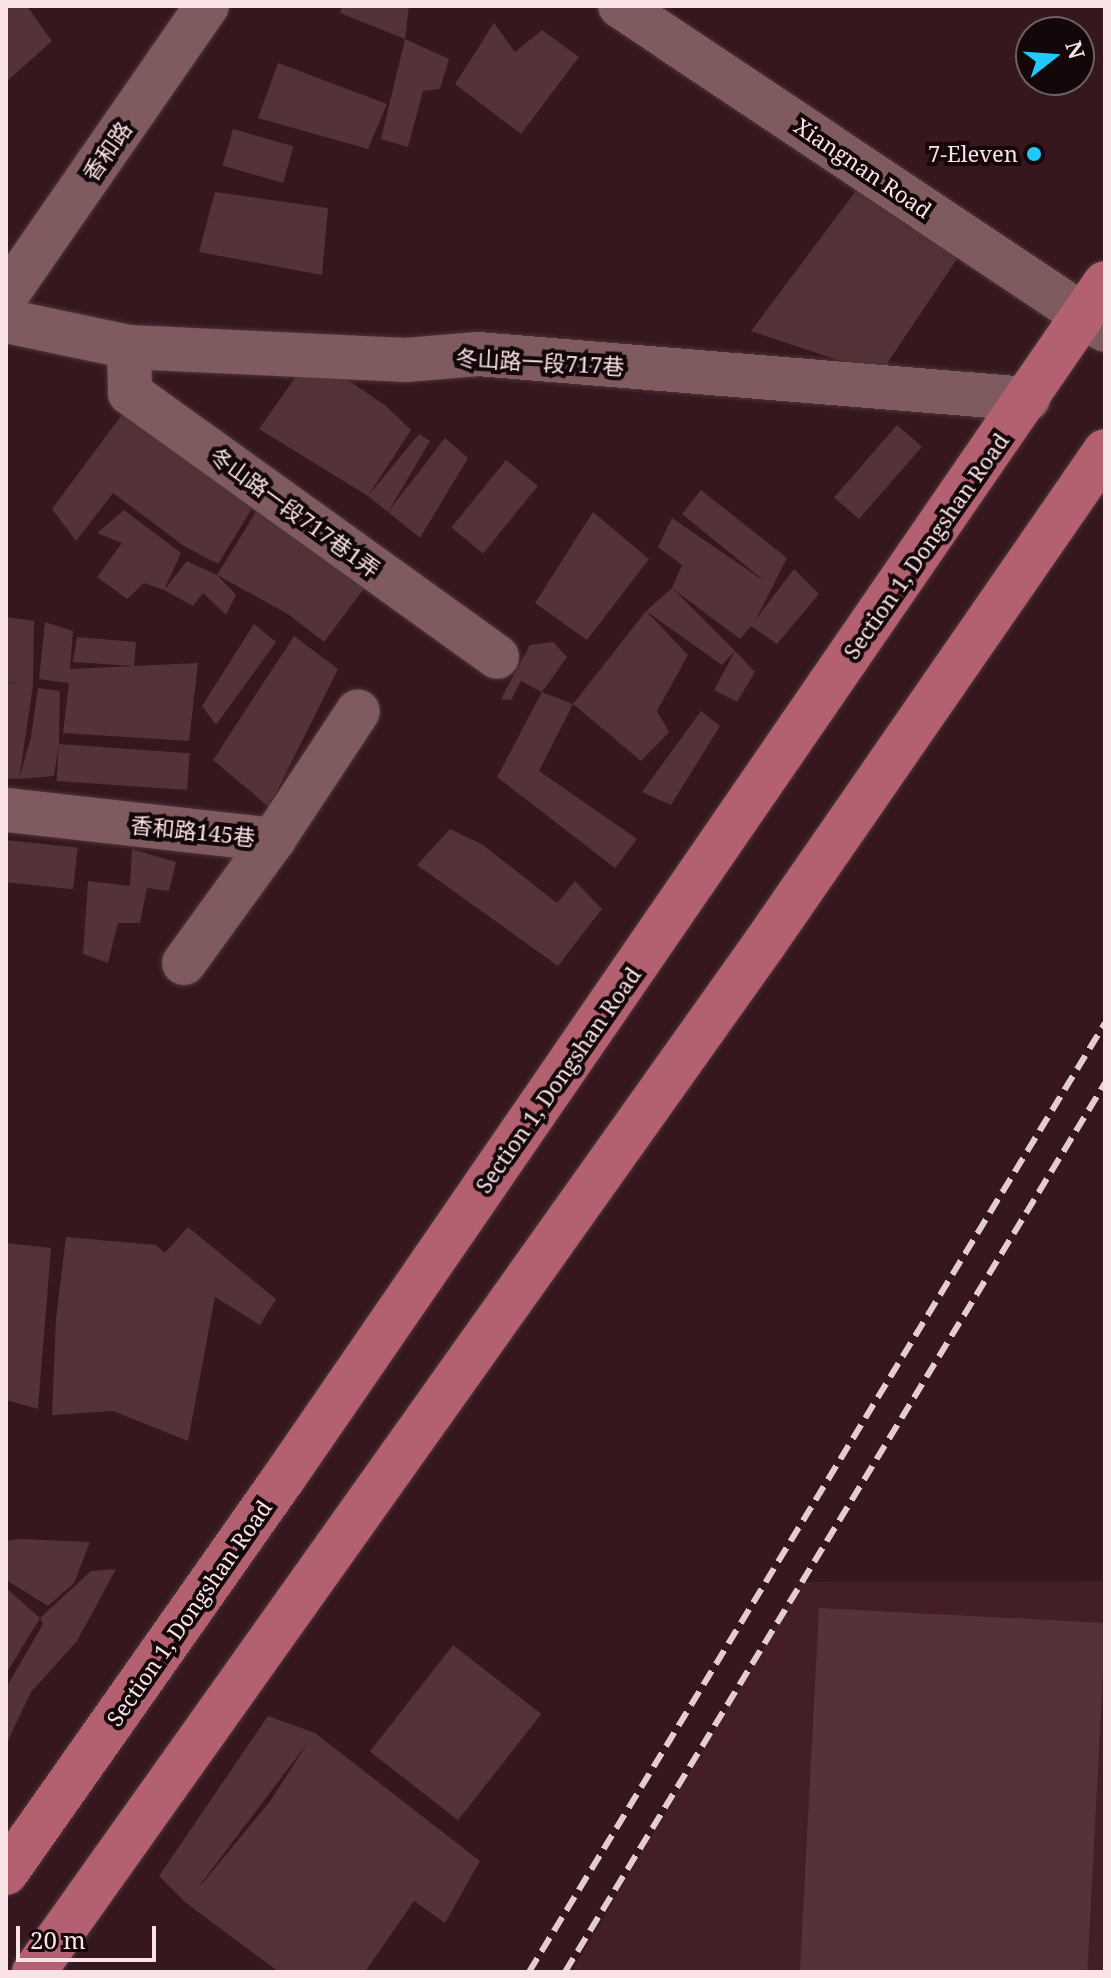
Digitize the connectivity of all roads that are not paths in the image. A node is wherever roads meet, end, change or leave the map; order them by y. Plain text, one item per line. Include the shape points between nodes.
1 (207, 6) edge
2 (620, 6) edge
3 (6, 296) edge
4 (1098, 310) edge
5 (6, 321) edge
6 (129, 347) junction
7 (1028, 399) junction
8 (1105, 451) edge
9 (497, 657) dead end
10 (358, 711) dead end
11 (6, 810) edge
12 (273, 840) junction
13 (184, 963) dead end
14 (6, 1873) edge
15 (34, 1972) edge

1 - 3 street, 香和路
2 - 4 street, Xiangnan Road
4 - 7 main road, Section 1, Dongshan Road
5 - 6 street, 冬山路一段717巷
6 - 7 street, 冬山路一段717巷 via 406,360 478,354
6 - 9 street, 冬山路一段717巷1弄 via 130,393
7 - 14 main road, Section 1, Dongshan Road
8 - 15 main road via 765,943
10 - 12 street, 香和路145巷
11 - 12 street, 香和路145巷
12 - 13 street

